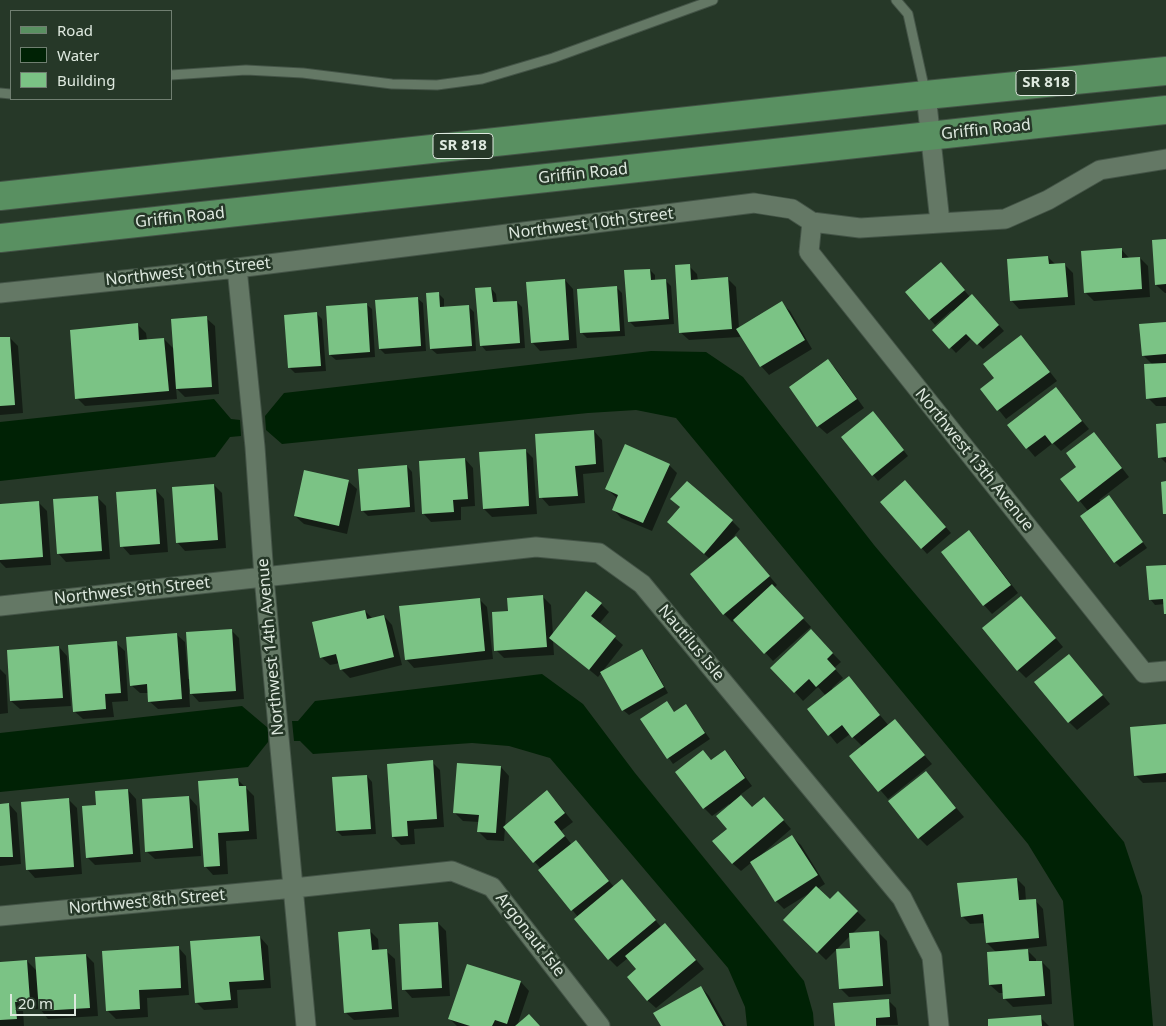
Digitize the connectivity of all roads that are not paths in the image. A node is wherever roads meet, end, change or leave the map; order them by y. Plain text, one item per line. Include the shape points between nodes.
1 (713, 0) edge
2 (896, 0) edge
3 (1166, 70) edge
4 (172, 75) edge
5 (926, 95) junction
6 (1166, 110) edge
7 (931, 136) junction
8 (1166, 159) edge
9 (0, 196) edge
10 (812, 222) junction
11 (940, 222) junction
12 (0, 238) edge
13 (237, 268) junction
14 (0, 293) edge
15 (264, 577) junction
16 (0, 606) edge
17 (1166, 671) edge
18 (294, 888) junction
19 (0, 916) edge
20 (306, 1026) edge
21 (600, 1026) edge
22 (939, 1026) edge

1 - 4 lane via 553,58 473,80 437,85 392,84 246,70
2 - 5 lane via 908,14
3 - 5 main road, SR 818
5 - 7 street
5 - 9 main road, SR 818
6 - 7 main road, Griffin Road / SR 818
7 - 11 street
7 - 12 main road, Griffin Road / SR 818
8 - 11 street, Northwest 10th Street via 1100,170 1048,200 1005,219
10 - 11 street, Northwest 10th Street via 860,228
10 - 13 street, Northwest 10th Street via 792,209 754,203
10 - 17 street, Northwest 13th Avenue via 809,252 815,260 1144,674
13 - 14 street, Northwest 10th Street
13 - 15 street, Northwest 14th Avenue
15 - 16 street, Northwest 9th Street
15 - 18 street, Northwest 14th Avenue
15 - 22 street, Nautilus Isle via 536,547 599,553 642,584 902,898 932,957
18 - 19 street, Northwest 8th Street
18 - 20 street, Northwest 14th Avenue
18 - 21 street, Argonaut Isle via 452,871 492,887

